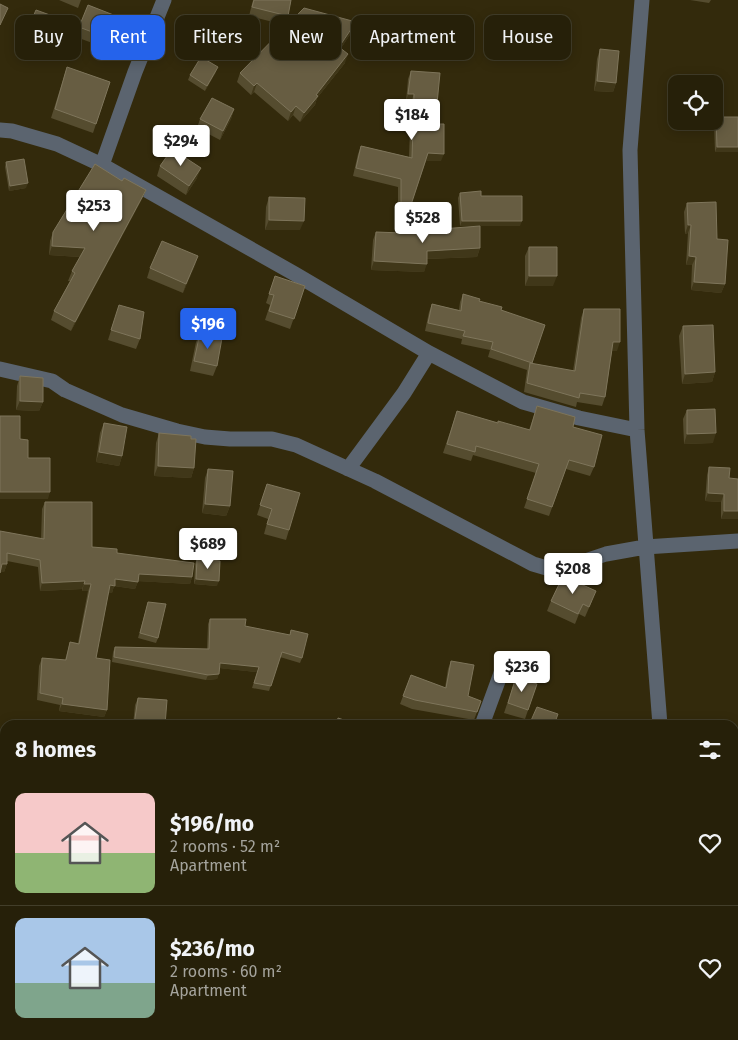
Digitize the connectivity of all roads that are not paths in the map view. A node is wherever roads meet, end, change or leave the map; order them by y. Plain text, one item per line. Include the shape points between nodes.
1 (164, 0) edge
2 (642, 0) edge
3 (0, 130) edge
4 (102, 164) junction
5 (429, 353) junction
6 (0, 369) edge
7 (637, 430) junction
8 (348, 469) junction
9 (738, 541) edge
10 (645, 547) junction
11 (501, 673) dead end
12 (484, 720) edge
13 (660, 720) edge

1 - 4 street
2 - 7 street via 630,150
3 - 4 street via 57,144
4 - 5 street
5 - 7 street via 523,402
5 - 8 street
6 - 8 street via 52,381 122,415 177,431 205,437 272,439 296,445
7 - 10 street
8 - 10 street via 533,564 550,569
9 - 10 street
10 - 13 street
11 - 12 street

